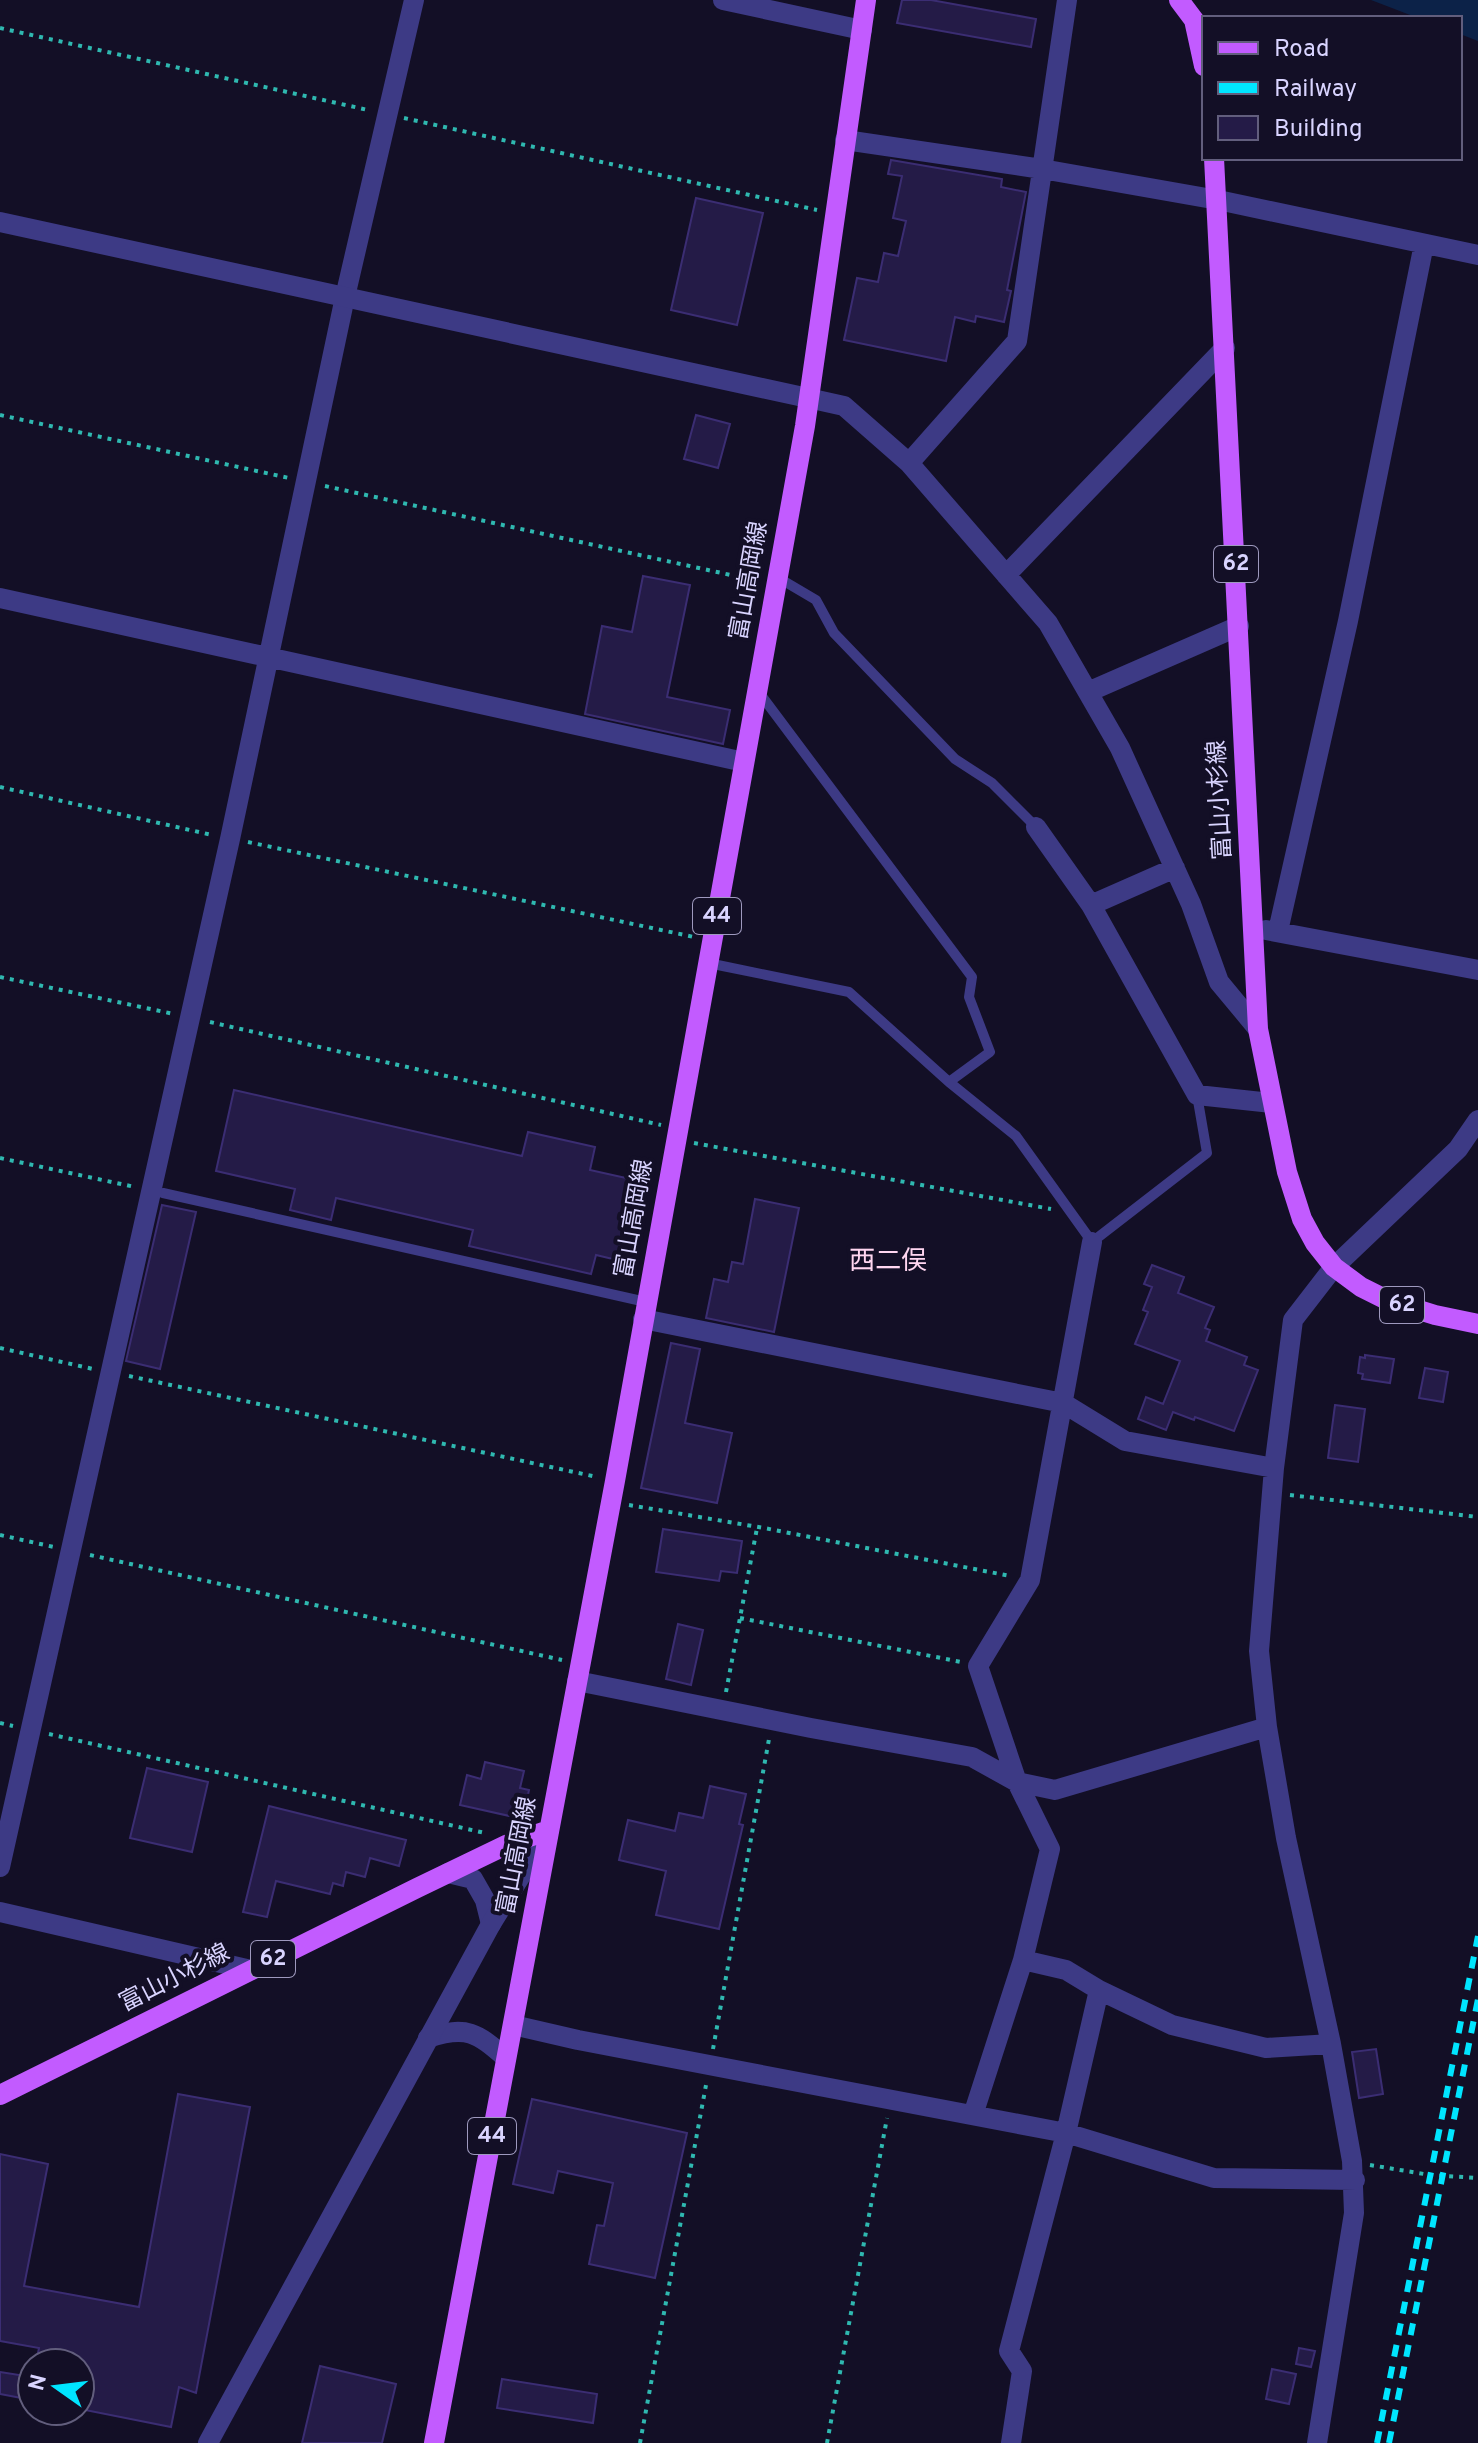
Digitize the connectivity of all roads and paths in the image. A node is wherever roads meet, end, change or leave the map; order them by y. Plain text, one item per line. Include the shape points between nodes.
1 (414, 0) edge
2 (723, 0) edge
3 (866, 0) edge
4 (1067, 0) edge
5 (1179, 0) edge
6 (0, 28) edge
7 (862, 30) junction
8 (1202, 57) edge
9 (388, 114) junction
10 (845, 140) junction
11 (1214, 160) edge
12 (1042, 169) junction
13 (1218, 200) junction
14 (835, 214) junction
15 (0, 222) edge
16 (1424, 244) junction
17 (1478, 255) edge
18 (345, 297) junction
19 (1225, 348) junction
20 (808, 398) junction
21 (0, 415) edge
22 (909, 463) junction
23 (306, 482) junction
24 (1006, 575) junction
25 (777, 581) junction
26 (0, 598) edge
27 (1239, 626) junction
28 (269, 657) junction
29 (757, 689) junction
30 (1088, 692) junction
31 (744, 762) junction
32 (0, 787) edge
33 (1036, 827) joint
34 (230, 839) junction
35 (1175, 868) junction
36 (1091, 905) junction
37 (1254, 928) junction
38 (1278, 931) junction
39 (712, 940) junction
40 (708, 963) junction
41 (1478, 970) edge
42 (0, 977) edge
43 (190, 1018) junction
44 (1258, 1029) junction
45 (949, 1082) junction
46 (1197, 1095) junction
47 (1272, 1103) junction
48 (1478, 1120) edge
49 (677, 1134) junction
50 (0, 1158) edge
51 (157, 1192) junction
52 (1071, 1213) junction
53 (1092, 1242) junction
54 (1334, 1267) junction
55 (644, 1311) junction
56 (1478, 1324) edge
57 (0, 1348) edge
58 (111, 1373) junction
59 (1063, 1403) junction
60 (1274, 1468) junction
61 (615, 1481) junction
62 (1272, 1493) junction
63 (611, 1502) junction
64 (1478, 1517) edge
65 (757, 1527) junction
66 (0, 1535) edge
67 (71, 1551) junction
68 (1030, 1580) junction
69 (740, 1618) junction
70 (978, 1666) junction
71 (578, 1672) junction
72 (722, 1710) junction
73 (0, 1723) edge
74 (1267, 1727) junction
75 (31, 1730) junction
76 (1017, 1782) junction
77 (549, 1830) junction
78 (506, 1845) junction
79 (0, 1867) edge
80 (448, 1873) junction
81 (0, 1912) edge
82 (491, 1924) junction
83 (1023, 1960) junction
84 (251, 1970) junction
85 (1099, 1990) junction
86 (513, 2025) junction
87 (428, 2038) junction
88 (1331, 2044) junction
89 (506, 2058) junction
90 (0, 2095) edge
91 (890, 2100) junction
92 (973, 2115) junction
93 (1066, 2133) junction
94 (1354, 2170) junction
95 (1478, 2178) edge
96 (208, 2443) edge
97 (434, 2443) edge
98 (827, 2443) edge
99 (1011, 2443) edge
100 (1317, 2443) edge

1 - 9 street
2 - 7 street
3 - 7 main road, 富山高岡線 / 44
4 - 12 street
5 - 8 main road via 1194,20
6 - 9 path
7 - 10 main road, 富山高岡線 / 44
9 - 14 path
9 - 18 street
10 - 12 street
10 - 14 main road, 富山高岡線 / 44
11 - 13 main road, 富山小杉線 / 62
12 - 13 street
12 - 22 street via 1017,341
13 - 16 street
13 - 19 main road, 富山小杉線 / 62
14 - 20 main road, 富山高岡線 / 44
15 - 18 street
16 - 17 street
16 - 38 street via 1348,621
18 - 20 street
18 - 23 street
19 - 24 street
19 - 27 main road, 富山小杉線 / 62
20 - 22 street via 844,406
20 - 25 main road, 富山高岡線 / 44
21 - 23 path
22 - 24 street
23 - 25 path
23 - 28 street
24 - 30 street via 1048,623
25 - 29 main road, 富山高岡線 / 44
25 - 33 lane via 816,600 834,633 955,759 992,783
26 - 28 street
27 - 30 street
27 - 37 main road, 富山小杉線 / 62
28 - 31 street
28 - 34 street
29 - 31 main road, 富山高岡線 / 44
29 - 45 lane via 972,977 969,997 990,1052
30 - 35 street
31 - 39 main road, 富山高岡線 / 44
32 - 34 path
33 - 36 street
34 - 39 path
34 - 43 street
35 - 36 street
35 - 44 street via 1219,982
36 - 46 street
37 - 38 street
37 - 44 main road, 富山小杉線 / 62
38 - 41 street
39 - 40 main road, 富山高岡線 / 44
40 - 45 lane via 849,992
40 - 49 main road, 富山高岡線 / 44
42 - 43 path
43 - 49 path
43 - 51 street
44 - 47 main road, 富山小杉線 / 62
45 - 52 lane via 1016,1136
46 - 47 street
46 - 53 lane via 1207,1153
47 - 54 main road, 富山小杉線 / 62 via 1302,1219
48 - 54 street via 1458,1149
49 - 52 path
49 - 55 main road, 富山高岡線 / 44
50 - 51 path
51 - 55 lane
51 - 58 street
52 - 53 lane
53 - 59 street
54 - 56 main road, 富山小杉線 / 62 via 1387,1300
54 - 60 street via 1293,1320
55 - 59 street
55 - 61 main road, 富山高岡線 / 44
57 - 58 path
58 - 61 path
58 - 67 street
59 - 60 street via 1125,1441
59 - 68 street
60 - 62 street
61 - 63 main road, 富山高岡線 / 44
62 - 64 path
62 - 74 street via 1259,1651
63 - 65 path
63 - 71 main road, 富山高岡線 / 44
65 - 68 path
65 - 69 path
66 - 67 path
67 - 71 path
67 - 75 street
68 - 70 street
69 - 70 path
69 - 72 path
70 - 76 street
71 - 72 street
71 - 77 main road, 富山高岡線 / 44
72 - 76 street via 972,1757
73 - 75 path
74 - 76 street via 1055,1790
74 - 88 street
75 - 78 path via 484,1832
75 - 79 street
76 - 83 street via 1050,1849
77 - 78 main road, 富山小杉線 / 62
77 - 82 street
77 - 86 main road, 富山高岡線 / 44
78 - 80 main road, 富山小杉線 / 62
80 - 82 street via 473,1879
80 - 84 main road, 富山小杉線 / 62
81 - 84 street
82 - 87 street
83 - 85 street via 1066,1970
83 - 92 street
84 - 90 main road, 富山小杉線 / 62
85 - 88 street via 1172,2025 1266,2048
85 - 93 street
86 - 89 main road, 富山高岡線 / 44
86 - 91 street
87 - 89 street via 451,2030 478,2034
87 - 96 street
88 - 94 street
89 - 97 main road, 富山高岡線 / 44
91 - 92 street
91 - 98 path
92 - 93 street
93 - 94 street via 1214,2178
93 - 99 street via 1009,2351 1022,2371
94 - 95 path
94 - 100 street via 1354,2213

